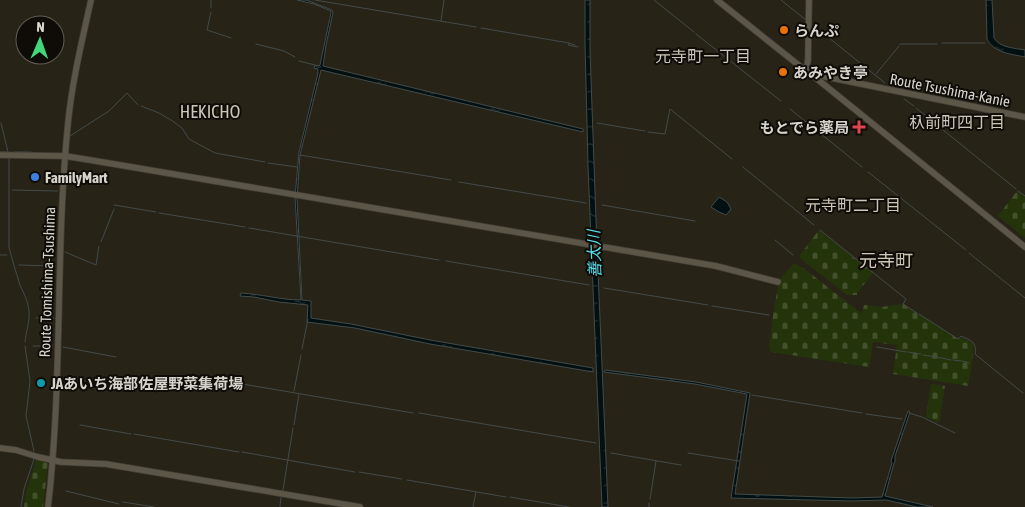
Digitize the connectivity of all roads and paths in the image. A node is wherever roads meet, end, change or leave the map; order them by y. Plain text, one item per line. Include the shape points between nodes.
1 (91, 0) edge
2 (717, 0) edge
3 (809, 0) edge
4 (806, 71) junction
5 (1025, 118) edge
6 (0, 155) edge
7 (65, 156) junction
8 (1025, 247) edge
9 (778, 282) dead end
10 (0, 448) edge
11 (53, 460) junction
12 (48, 507) edge
13 (360, 507) edge

1 - 7 street, Route Tomishima-Tsushima via 71,100
2 - 4 street, Route Tsushima-Kanie
3 - 4 street
4 - 5 street, Route Tsushima-Kanie
4 - 8 street
6 - 7 street
7 - 9 street via 716,266
7 - 11 street, Route Tomishima-Tsushima
10 - 11 street
11 - 12 street, Route Tomishima-Tsushima
11 - 13 street via 106,464

